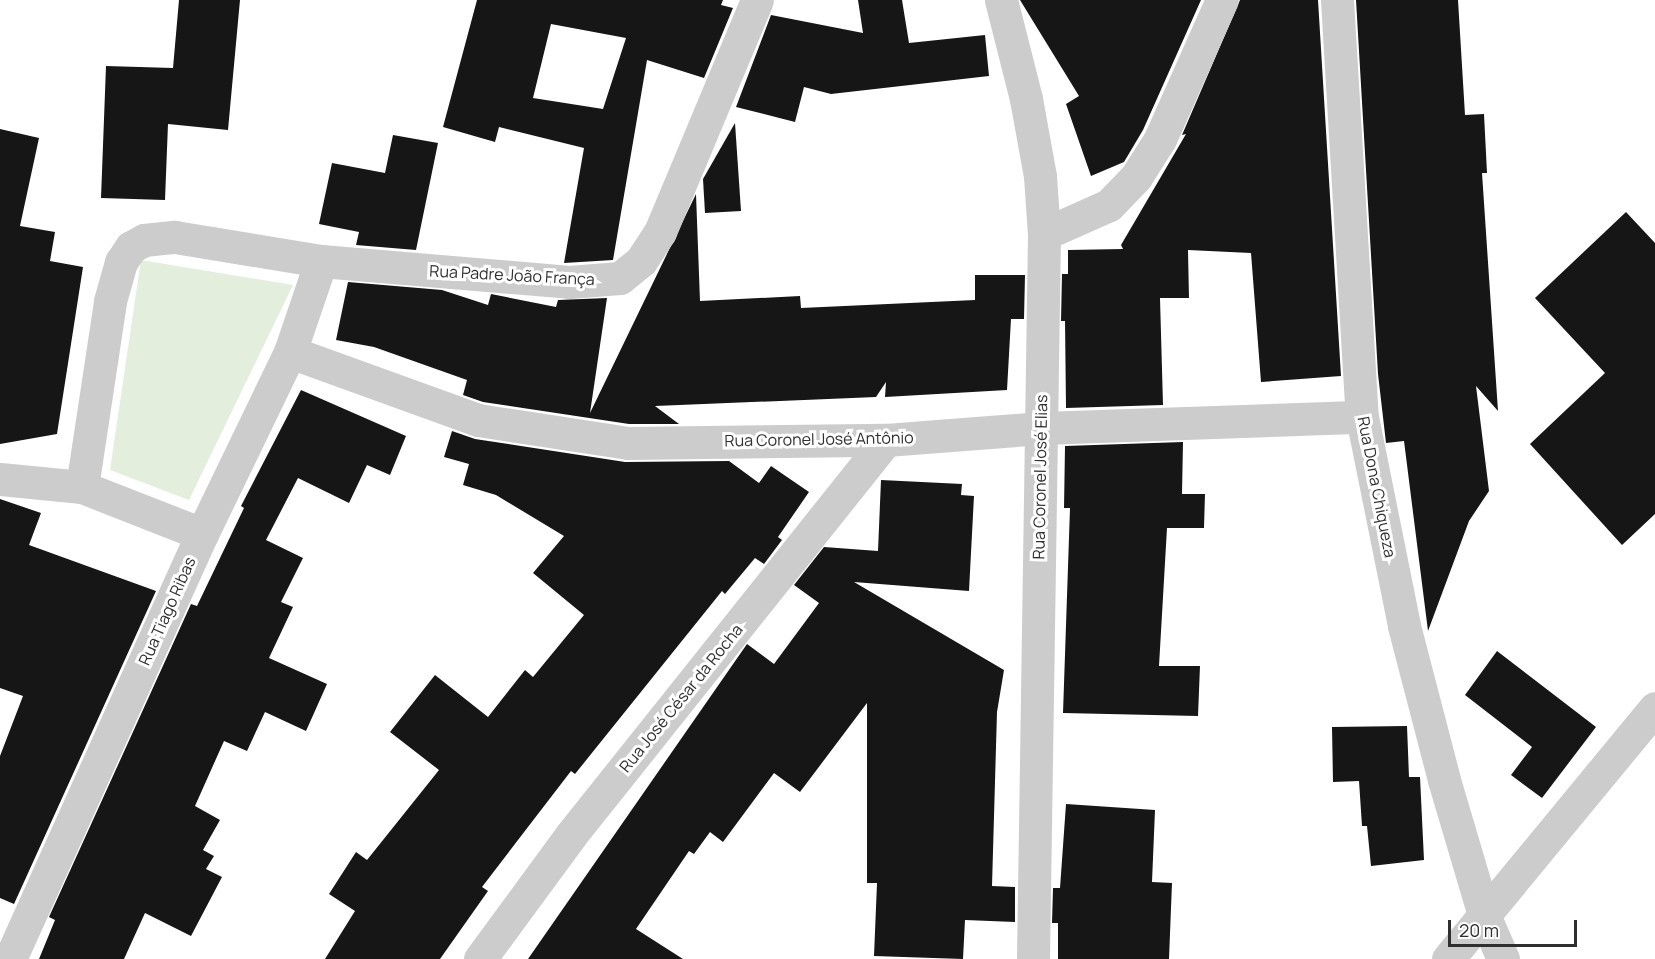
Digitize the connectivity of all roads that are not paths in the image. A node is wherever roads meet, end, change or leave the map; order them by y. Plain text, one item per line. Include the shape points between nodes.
1 (757, 0) edge
2 (1001, 0) edge
3 (1222, 0) edge
4 (1337, 0) edge
5 (1044, 234) junction
6 (321, 261) junction
7 (290, 352) junction
8 (1362, 417) junction
9 (1042, 428) junction
10 (886, 440) junction
11 (0, 479) edge
12 (82, 487) junction
13 (202, 534) junction
14 (1655, 708) edge
15 (1484, 915) junction
16 (10, 959) edge
17 (480, 959) edge
18 (1033, 959) edge
19 (1448, 959) edge
20 (1503, 959) edge

1 - 6 street, Rua Padre João França via 660,232 642,261 625,274 605,281 569,282
2 - 5 street, Rua Coronel José Elias via 1026,99 1040,176
3 - 5 street via 1160,139 1136,177 1109,206
4 - 8 street, Rua Dona Chiqueza
5 - 9 street, Rua Coronel José Elias
6 - 7 street, Rua Tiago Ribas
6 - 12 street, Rua Padre João França via 175,237 144,240 131,248 121,262 110,301
7 - 10 street, Rua Coronel José Antônio via 478,420 550,434 628,443
7 - 13 street, Rua Tiago Ribas
8 - 9 street, Rua Coronel José Antônio
8 - 15 street, Rua Dona Chiqueza via 1404,626
9 - 10 street, Rua Coronel José Antônio
9 - 18 street, Rua Coronel José Elias
10 - 17 street, Rua José César da Rocha via 571,835
11 - 12 street
12 - 13 street
13 - 16 street, Rua Tiago Ribas
14 - 15 street
15 - 19 street
15 - 20 street, Rua Dona Chiqueza

